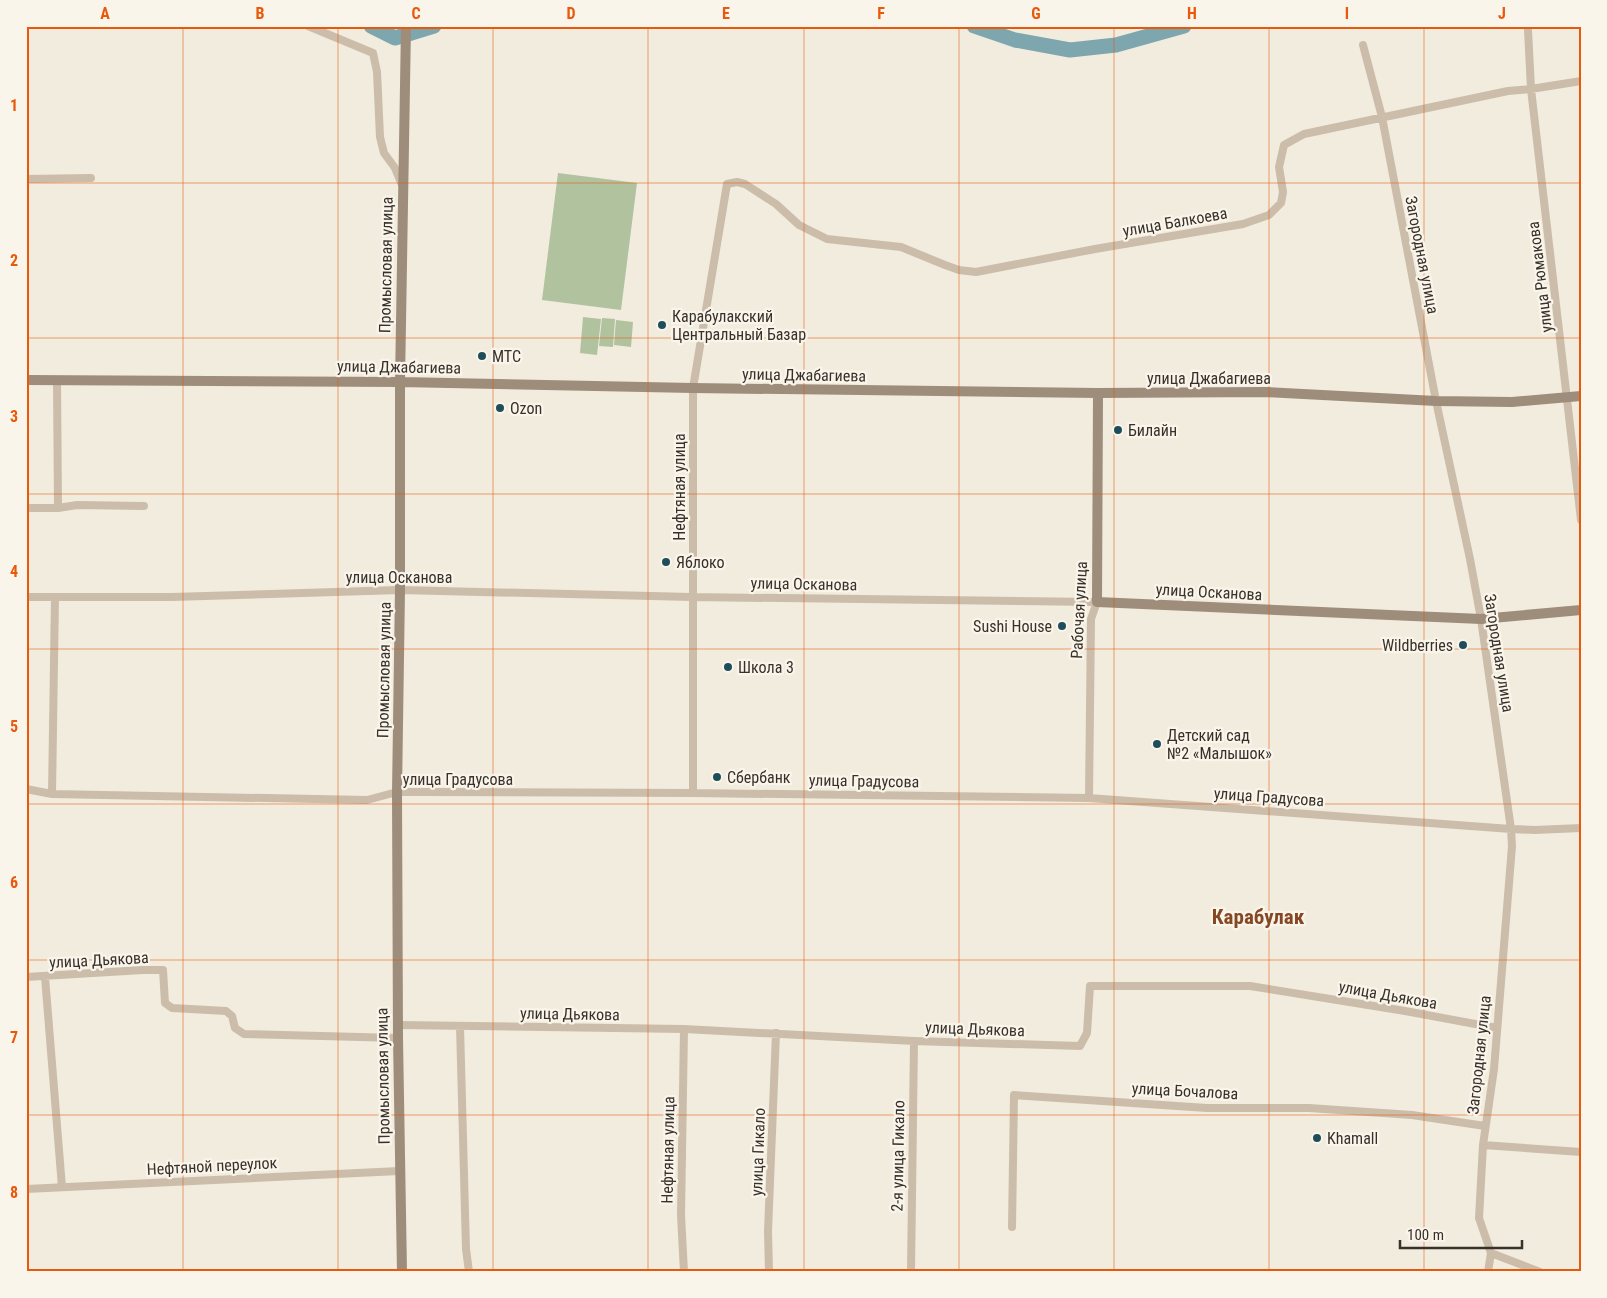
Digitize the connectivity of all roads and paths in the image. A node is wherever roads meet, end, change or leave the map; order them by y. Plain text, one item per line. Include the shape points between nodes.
1 (308, 26) edge
2 (406, 26) edge
3 (1528, 30) dead end
4 (1363, 44) dead end
5 (1581, 81) edge
6 (1531, 89) junction
7 (1382, 117) junction
8 (91, 178) dead end
9 (26, 179) edge
10 (728, 184) joint
11 (402, 186) junction
12 (26, 380) edge
13 (57, 380) junction
14 (400, 382) junction
15 (693, 388) junction
16 (1098, 393) junction
17 (1581, 396) edge
18 (1566, 398) junction
19 (1436, 401) junction
20 (144, 506) dead end
21 (26, 508) edge
22 (58, 508) junction
23 (1581, 520) edge
24 (400, 590) junction
25 (26, 597) edge
26 (55, 597) junction
27 (692, 597) junction
28 (1098, 602) junction
29 (1581, 610) edge
30 (1481, 619) junction
31 (26, 790) edge
32 (397, 792) junction
33 (693, 793) junction
34 (52, 794) junction
35 (1089, 798) junction
36 (1581, 828) edge
37 (1511, 829) junction
38 (26, 977) edge
39 (45, 977) junction
40 (398, 1025) junction
41 (460, 1026) junction
42 (1497, 1028) junction
43 (684, 1029) junction
44 (776, 1034) junction
45 (398, 1038) junction
46 (914, 1041) junction
47 (1485, 1126) junction
48 (1483, 1145) junction
49 (1581, 1152) edge
50 (399, 1171) junction
51 (62, 1187) junction
52 (26, 1189) edge
53 (1012, 1227) dead end
54 (1491, 1253) junction
55 (402, 1272) edge
56 (469, 1272) edge
57 (684, 1272) edge
58 (769, 1272) edge
59 (910, 1272) edge
60 (1488, 1272) edge
61 (1540, 1272) edge

1 - 11 street via 372,52 377,72 380,137 384,154 395,168
2 - 11 main road, Промысловая улица
3 - 6 street, улица Рюмакова
4 - 7 street, Загородная улица
5 - 6 street, улица Балкоева
6 - 7 street, улица Балкоева
6 - 18 street, улица Рюмакова
7 - 10 street, улица Балкоева via 1304,134 1284,145 1279,167 1284,192 1281,203 1269,215 1243,224 976,272 959,270 901,246 827,239 799,225 776,204 745,184
7 - 19 street, Загородная улица
8 - 9 street
10 - 15 street, Нефтяная улица
11 - 14 main road, Промысловая улица
12 - 13 main road, улица Джабагиева
13 - 14 main road, улица Джабагиева
13 - 22 street
14 - 15 main road, улица Джабагиева
14 - 24 main road, Промысловая улица
15 - 16 main road, улица Джабагиева
15 - 27 street, Нефтяная улица
16 - 19 main road, улица Джабагиева via 1265,392
16 - 28 main road, Рабочая улица
17 - 18 main road, улица Джабагиева
18 - 19 main road, улица Джабагиева via 1512,402
18 - 23 street, улица Рюмакова
19 - 30 street, Загородная улица
20 - 22 street via 77,505
21 - 22 street
24 - 26 street, улица Осканова
24 - 27 street, улица Осканова
24 - 32 main road, Промысловая улица
25 - 26 street, улица Осканова
26 - 34 street
27 - 28 street, улица Осканова
27 - 33 street, Нефтяная улица
28 - 30 main road, улица Осканова
28 - 35 street, Рабочая улица via 1091,619
29 - 30 main road, улица Осканова
30 - 37 street, Загородная улица
31 - 34 street, улица Градусова
32 - 33 street, улица Градусова
32 - 34 street, улица Градусова via 367,800
32 - 40 main road, Промысловая улица
33 - 35 street, улица Градусова
35 - 37 street, улица Градусова
36 - 37 street, улица Градусова
37 - 42 street, Загородная улица
38 - 39 street, улица Дьякова
39 - 45 street, улица Дьякова via 164,970 165,1003 172,1008 226,1011 232,1016 235,1028 244,1034
39 - 51 street
40 - 41 street, улица Дьякова
40 - 45 main road, Промысловая улица
41 - 43 street, улица Дьякова
41 - 56 street
42 - 46 street, улица Дьякова via 1250,986 1090,986 1087,1034 1080,1046
42 - 47 street, Загородная улица
43 - 44 street, улица Дьякова
43 - 57 street, Нефтяная улица via 681,1215
44 - 46 street, улица Дьякова
44 - 58 street, улица Гикало
45 - 50 main road, Промысловая улица
46 - 59 street, 2-я улица Гикало
47 - 48 street, Загородная улица
47 - 53 street, улица Бочалова via 1412,1114 1309,1108 1207,1108 1014,1095
48 - 49 street
48 - 54 street, Загородная улица via 1479,1218
50 - 51 street, Нефтяной переулок
50 - 55 main road, Промысловая улица
51 - 52 street, Нефтяной переулок
54 - 60 street, Загородная улица
54 - 61 street

